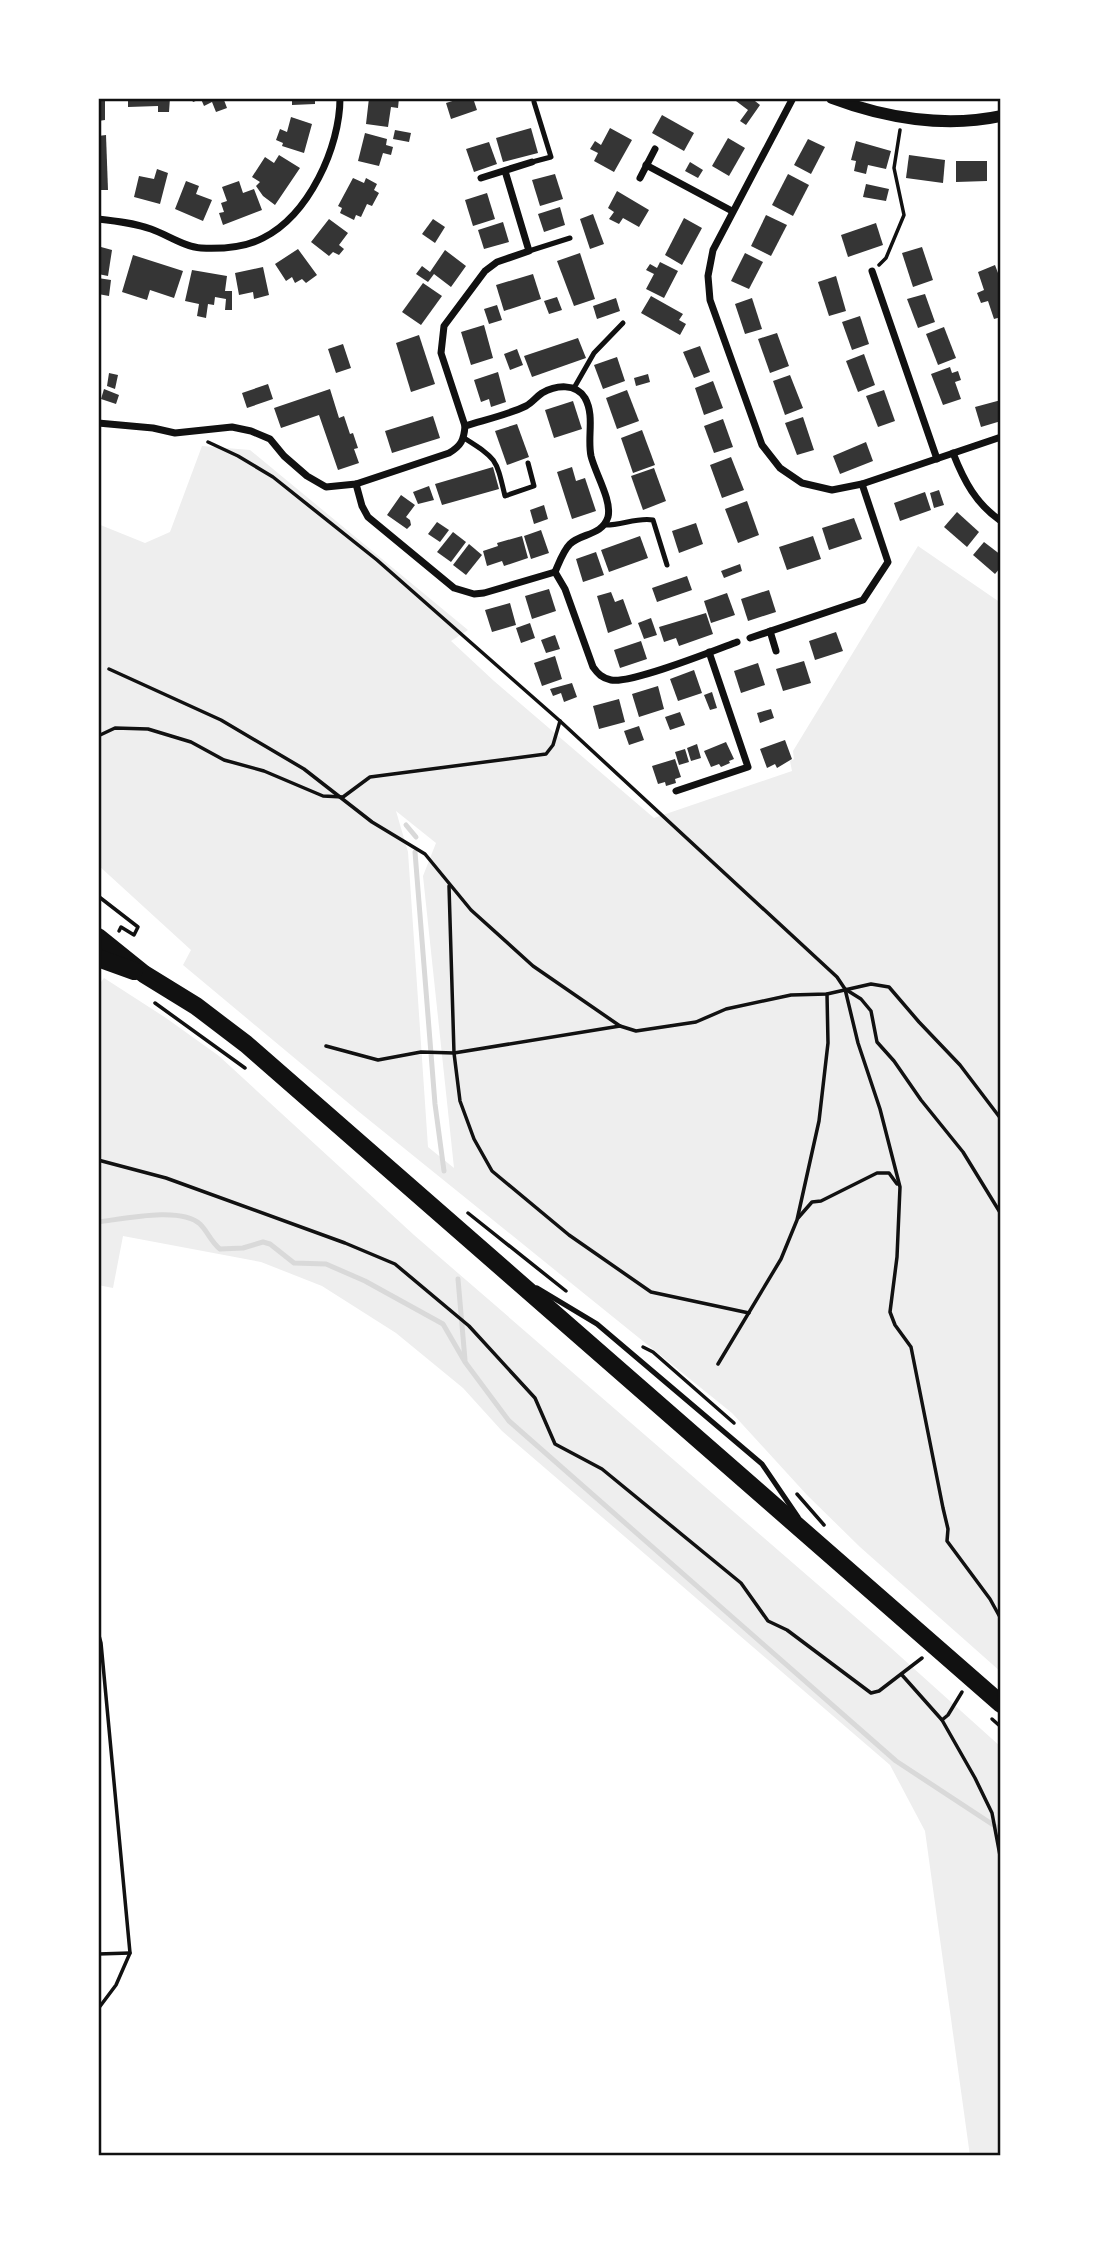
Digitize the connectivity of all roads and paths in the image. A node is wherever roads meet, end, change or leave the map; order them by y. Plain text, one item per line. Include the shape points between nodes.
1 (340, 98) edge
2 (793, 98) edge
3 (832, 98) edge
4 (534, 102) dead end
5 (1001, 116) edge
6 (902, 118) junction
7 (655, 149) dead end
8 (532, 162) joint
9 (646, 165) junction
10 (505, 171) junction
11 (481, 178) dead end
12 (640, 178) dead end
13 (732, 211) junction
14 (98, 219) edge
15 (570, 238) dead end
16 (529, 251) junction
17 (872, 271) joint
18 (623, 323) dead end
19 (574, 388) junction
20 (98, 424) edge
21 (465, 426) junction
22 (191, 433) junction
23 (1001, 437) edge
24 (464, 438) junction
25 (953, 453) junction
26 (937, 459) junction
27 (528, 463) dead end
28 (356, 484) junction
29 (862, 484) junction
30 (1001, 521) edge
31 (604, 525) junction
32 (667, 565) dead end
33 (555, 572) junction
34 (770, 631) junction
35 (750, 638) dead end
36 (737, 642) dead end
37 (776, 651) dead end
38 (709, 652) junction
39 (109, 669) dead end
40 (560, 720) junction
41 (98, 736) edge
42 (676, 791) dead end
43 (343, 797) junction
44 (449, 884) junction
45 (98, 896) edge
46 (117, 935) dead end
47 (98, 937) edge
48 (98, 958) edge
49 (144, 974) junction
50 (845, 989) junction
51 (827, 994) junction
52 (148, 998) dead end
53 (620, 1026) junction
54 (326, 1046) dead end
55 (454, 1053) junction
56 (252, 1073) dead end
57 (1001, 1119) edge
58 (98, 1160) edge
59 (900, 1187) junction
60 (1001, 1214) edge
61 (797, 1220) junction
62 (748, 1313) junction
63 (718, 1364) dead end
64 (1001, 1619) edge
65 (98, 1632) edge
66 (912, 1650) dead end
67 (902, 1675) junction
68 (970, 1700) dead end
69 (993, 1709) edge
70 (942, 1720) junction
71 (1001, 1727) edge
72 (1001, 1861) edge
73 (130, 1953) junction
74 (98, 1954) edge
75 (98, 2009) edge

1 - 14 street via 332,145 319,179 290,218 264,238 234,248 197,248 149,228
2 - 13 street
3 - 6 street
4 - 8 lane via 551,157
5 - 6 street
6 - 17 path via 894,168 904,215 887,258
7 - 9 street
8 - 10 street
9 - 12 street
9 - 13 street
10 - 11 street
10 - 16 street
13 - 29 street via 713,250 710,300 762,445 780,468 802,483 832,490
15 - 16 lane
16 - 21 street via 485,271 444,326 441,353
17 - 26 street
18 - 19 lane via 594,353
19 - 21 street via 543,393 527,406
19 - 31 street via 590,412 591,455 608,505
20 - 22 street
21 - 24 street
22 - 28 street via 232,427 251,431 270,439 307,476 326,487
22 - 40 path via 273,477 377,560
23 - 25 street
24 - 27 lane via 498,463 505,495 534,486
24 - 28 street via 449,453
25 - 26 street
25 - 30 street via 965,483 986,511
26 - 29 street
28 - 33 street via 368,517 454,588 484,593
29 - 34 street via 888,562 863,600
31 - 32 lane via 653,520
31 - 33 street via 568,545
33 - 38 street via 599,675 622,680
34 - 35 street
34 - 37 street
36 - 38 street
38 - 42 street via 748,767
39 - 43 path via 253,737
40 - 43 path via 546,754 370,777
40 - 50 path
41 - 43 path via 115,728 148,729 323,796
43 - 44 path via 372,822 425,854
44 - 53 path via 533,966
44 - 55 path
45 - 46 path via 138,927 134,935 121,927
47 - 49 main road
48 - 49 main road
49 - 69 main road via 246,1044 814,1540
50 - 51 path
50 - 57 path via 871,984 889,987 960,1065
50 - 59 path
50 - 60 path via 871,1011 877,1042 963,1152
51 - 53 path via 791,995 739,1006 695,1022 636,1031
51 - 61 path via 828,1043 819,1121
52 - 56 path
53 - 55 path
54 - 55 path via 378,1060 421,1052
55 - 62 path via 460,1101 492,1171 569,1235 651,1292
58 - 67 path via 166,1178 395,1264 469,1326 535,1398 555,1444 602,1469 640,1499 741,1583 768,1621 787,1630 871,1693
59 - 61 path via 889,1173 877,1173 812,1202
59 - 64 path via 890,1312 911,1347 947,1520 947,1541
61 - 62 path
62 - 63 path
65 - 73 path
66 - 67 path via 922,1658
67 - 70 path
68 - 70 path via 962,1692
69 - 71 path
70 - 72 path via 992,1813
73 - 74 path
73 - 75 path via 116,1985

